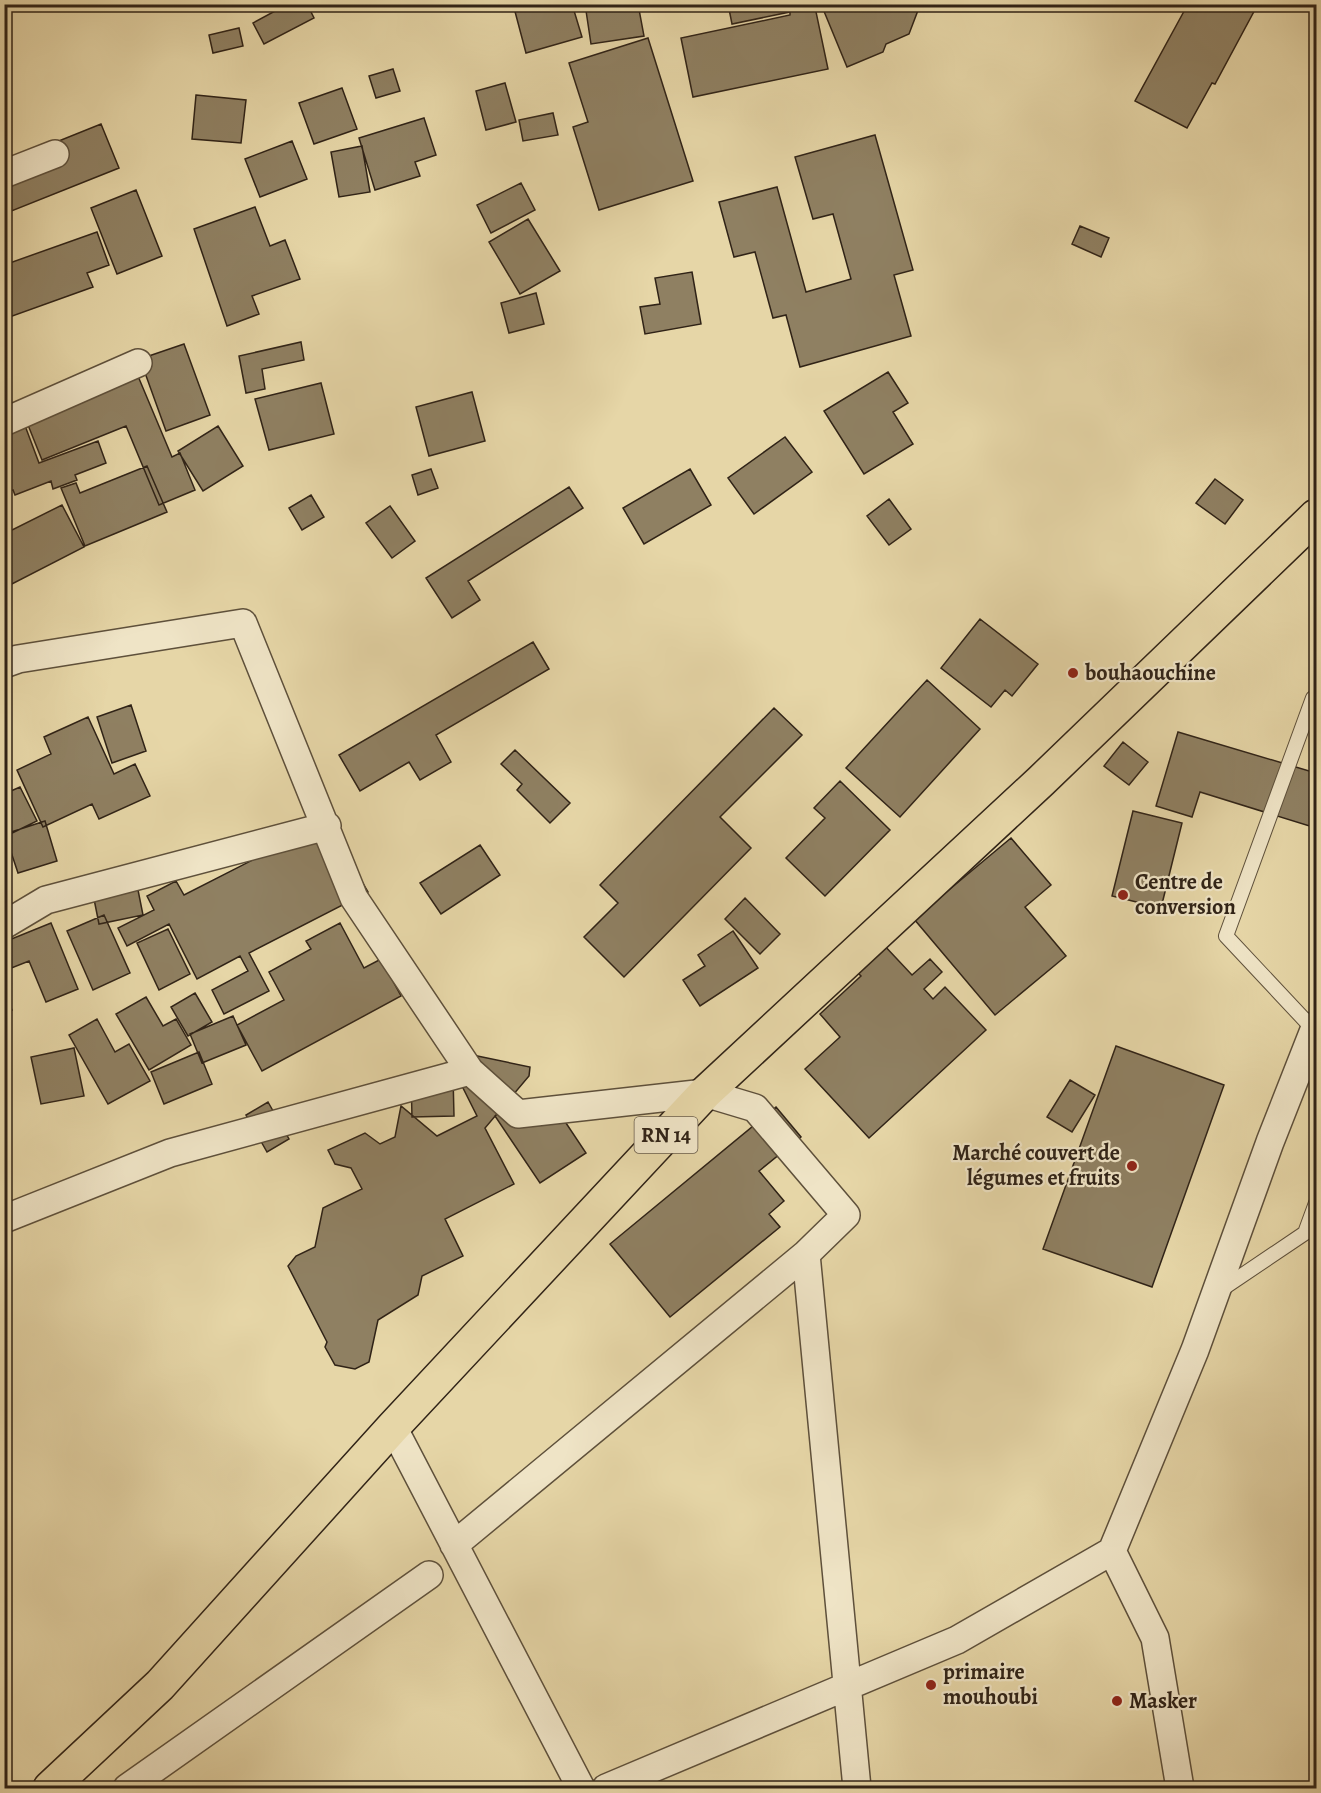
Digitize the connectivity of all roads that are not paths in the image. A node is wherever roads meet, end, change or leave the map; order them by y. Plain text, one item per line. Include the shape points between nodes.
1 (55, 154) dead end
2 (4, 174) edge
3 (138, 363) dead end
4 (4, 422) edge
5 (1317, 516) edge
6 (4, 664) edge
7 (1317, 696) edge
8 (327, 826) junction
9 (4, 925) edge
10 (1316, 1030) edge
11 (470, 1071) junction
12 (705, 1093) junction
13 (1317, 1203) edge
14 (4, 1220) edge
15 (806, 1254) junction
16 (1216, 1293) junction
17 (393, 1427) junction
18 (454, 1545) junction
19 (1112, 1551) junction
20 (429, 1575) dead end
21 (849, 1686) junction
22 (50, 1788) edge
23 (127, 1788) edge
24 (581, 1788) edge
25 (606, 1788) edge
26 (857, 1788) edge
27 (1180, 1788) edge

1 - 2 street
3 - 4 street
5 - 12 main road, RN 14 via 1041,781
6 - 8 street via 243,623
7 - 10 lane via 1313,698 1226,936
8 - 9 street via 46,900
8 - 11 street via 354,898
10 - 16 street via 1270,1142
11 - 12 street via 518,1114
11 - 14 street via 170,1153
12 - 15 street via 755,1108 846,1215
12 - 17 main road, RN 14
13 - 16 lane via 1305,1233
15 - 18 street
15 - 21 street
16 - 19 street
17 - 18 street
17 - 22 main road, RN 14 via 160,1685
18 - 24 street
19 - 21 street via 957,1640
19 - 27 street via 1155,1638
20 - 23 street
21 - 25 street
21 - 26 street

